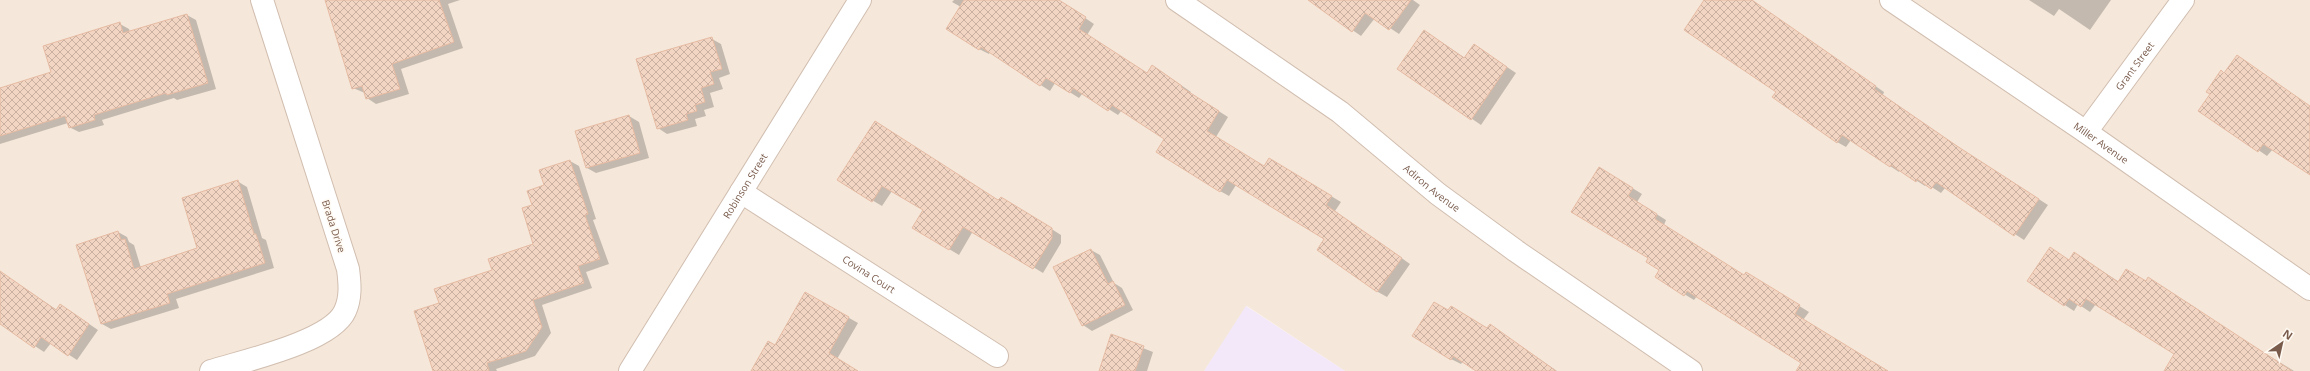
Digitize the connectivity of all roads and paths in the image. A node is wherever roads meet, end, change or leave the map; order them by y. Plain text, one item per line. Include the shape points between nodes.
1 (262, 0) edge
2 (860, 0) edge
3 (1177, 0) edge
4 (1891, 0) edge
5 (2183, 0) edge
6 (2086, 132) junction
7 (742, 192) junction
8 (2310, 289) edge
9 (997, 356) dead end
10 (211, 371) edge
11 (630, 371) edge
12 (1691, 371) edge

1 - 10 street, Brada Drive via 348,269 350,294 345,311 337,323 325,332 300,343
2 - 7 street, Robinson Street
3 - 12 street, Adiron Avenue via 1340,112 1438,194 1516,251
4 - 6 street, Miller Avenue
5 - 6 street, Grant Street
6 - 8 street, Miller Avenue
7 - 9 street, Covina Court
7 - 11 street, Robinson Street

